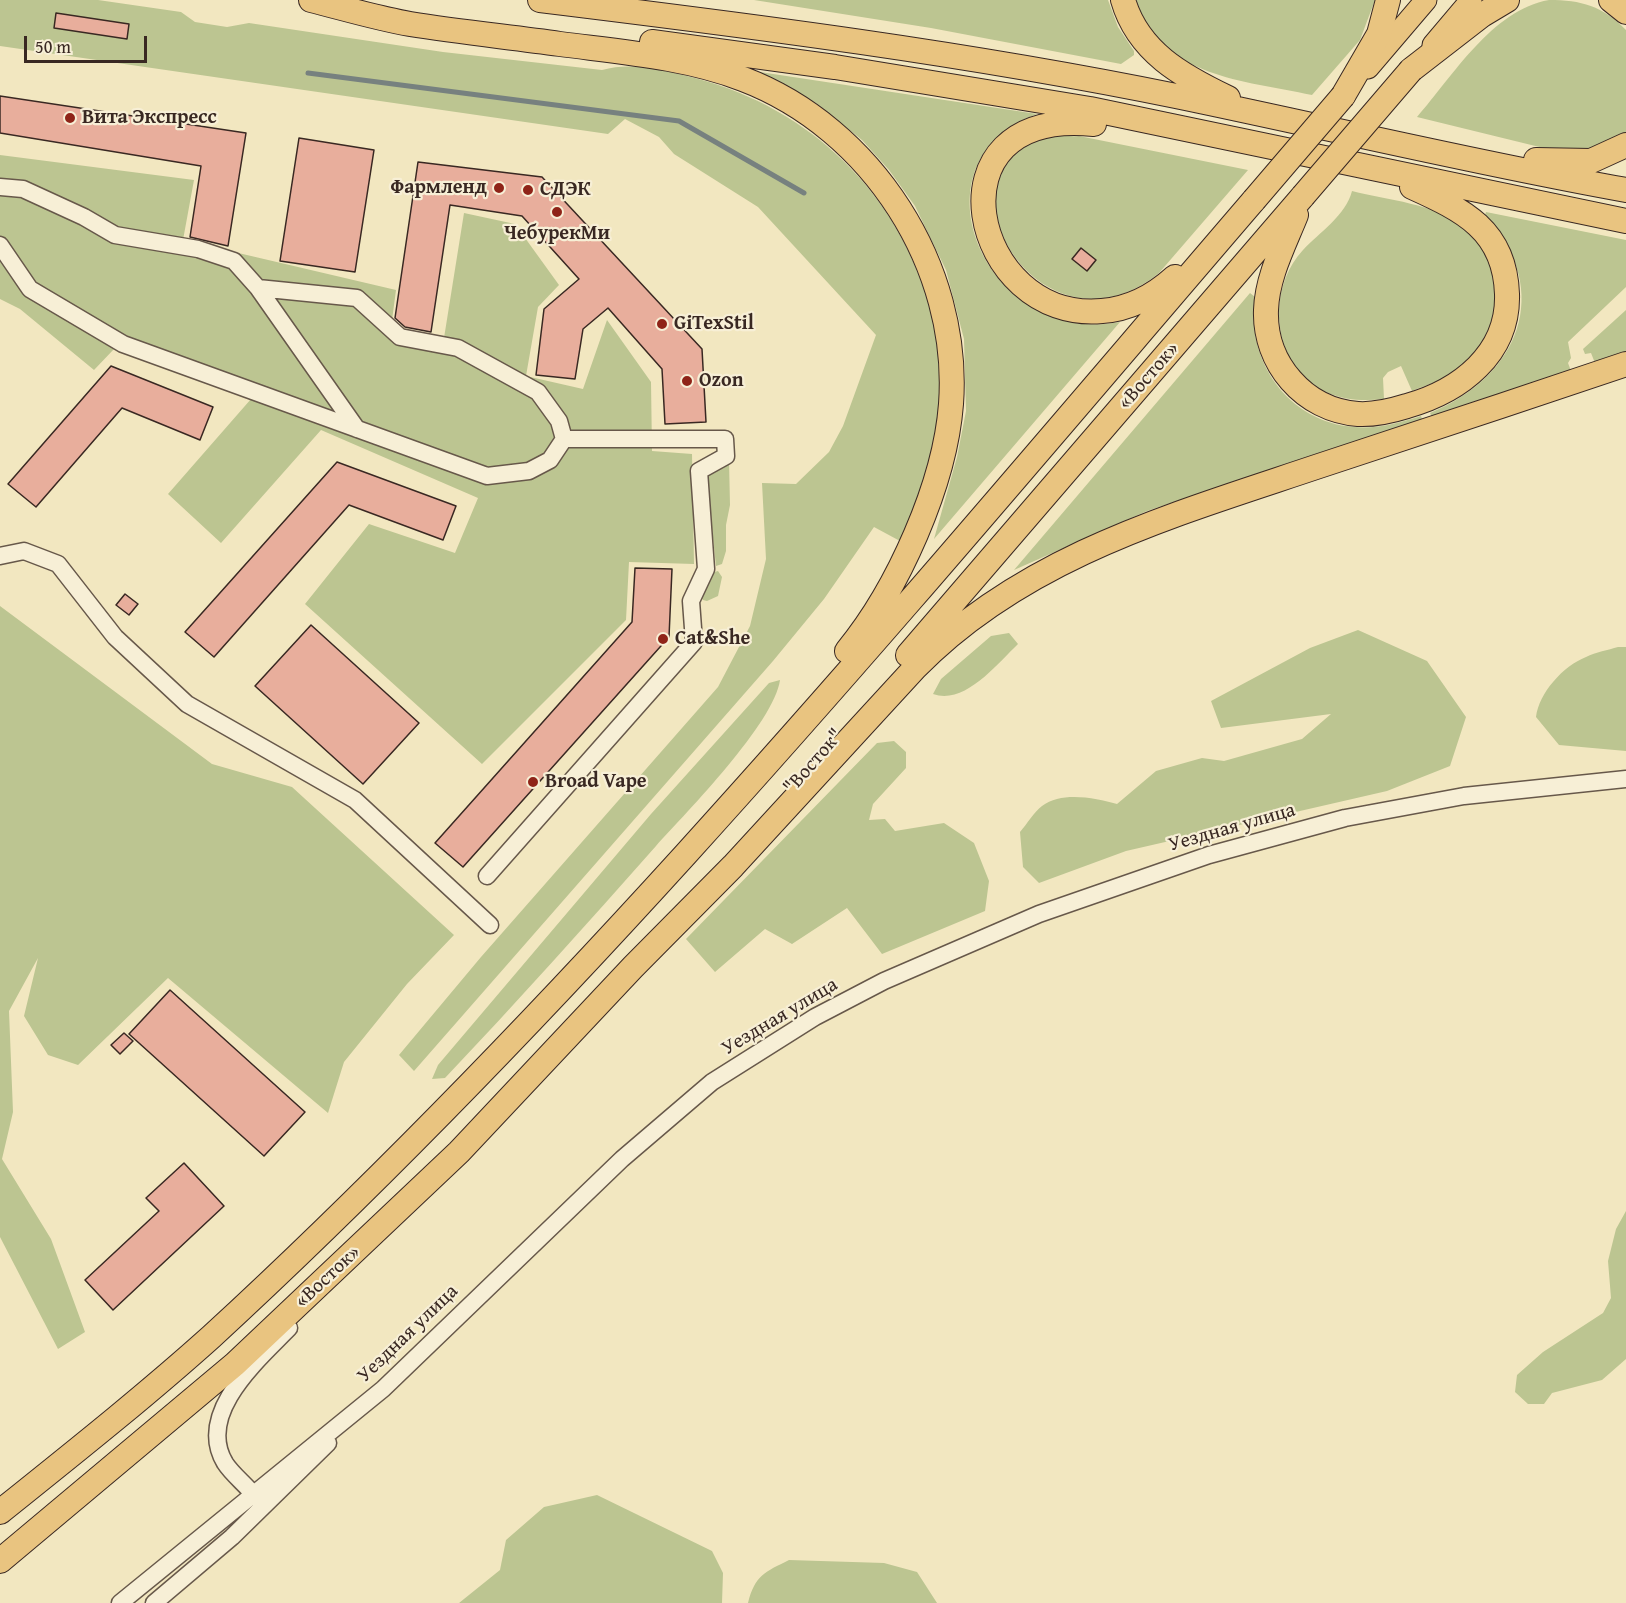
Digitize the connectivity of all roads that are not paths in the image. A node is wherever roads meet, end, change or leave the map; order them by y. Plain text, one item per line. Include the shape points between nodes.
1 (309, 0) edge
2 (540, 0) edge
3 (1123, 0) edge
4 (1388, 0) edge
5 (1426, 0) edge
6 (1471, 0) edge
7 (1506, 0) edge
8 (1611, 0) edge
9 (1626, 12) edge
10 (1411, 70) junction
11 (1343, 96) junction
12 (1268, 117) junction
13 (1237, 138) junction
14 (1626, 145) edge
15 (1457, 155) junction
16 (1369, 167) junction
17 (0, 187) edge
18 (1626, 190) edge
19 (1303, 196) junction
20 (1254, 200) junction
21 (1626, 221) edge
22 (0, 245) edge
23 (258, 288) junction
24 (1626, 364) edge
25 (357, 429) junction
26 (564, 439) junction
27 (0, 556) edge
28 (995, 556) joint
29 (1626, 778) edge
30 (487, 876) dead end
31 (490, 925) dead end
32 (608, 940) junction
33 (633, 967) junction
34 (336, 1270) junction
35 (258, 1500) junction
36 (0, 1512) edge
37 (0, 1561) edge
38 (120, 1603) edge
39 (154, 1603) edge

1 - 13 highway via 835,67
1 - 32 highway via 407,23 679,62 716,70 761,87 822,125 869,168 905,219 933,280 947,334 951,402 944,450 908,549 854,642
2 - 12 highway via 978,59
3 - 12 highway via 1141,38 1170,66
4 - 11 highway via 1379,34
5 - 11 main road
6 - 10 main road
7 - 10 highway, «Восток»
8 - 9 highway
10 - 19 highway, «Восток», bridge
11 - 20 highway, bridge
12 - 15 highway
13 - 16 highway
13 - 20 highway via 1081,122 1048,123 1032,128 1010,141 996,156 986,177 986,224 1004,265 1040,298 1081,311 1110,310 1141,301 1173,279
14 - 15 highway via 1602,158 1575,162
15 - 18 highway
16 - 19 highway via 1472,218 1492,243 1504,271 1508,304 1491,352 1480,367 1456,386 1416,404 1372,414 1341,411 1311,398 1279,365 1268,337 1267,298
16 - 21 highway
17 - 23 street via 23,189 115,235 198,249 234,261
19 - 28 highway, «Восток»
20 - 32 highway via 958,546
22 - 25 street via 30,289 123,344
23 - 25 street
23 - 26 street via 357,298 400,337 458,348 538,392 559,421
24 - 33 highway via 1156,521 1076,554 1027,580 932,651 733,866
25 - 26 street via 487,476 529,471 550,460
26 - 30 street via 725,439 726,456 699,471 706,569 691,600 694,642
27 - 31 street via 24,551 58,564 115,637 187,704 355,800
28 - 33 highway, "Восток"
29 - 35 street, Уездная улица via 1464,796 1345,818 1220,851 1039,915 884,981 815,1017 712,1082 622,1159 383,1389
32 - 36 highway, «Восток» via 353,1201 217,1330
33 - 34 highway, «Восток» via 459,1152
34 - 35 street via 305,1312 227,1398 221,1418 220,1450 225,1463
34 - 37 highway, «Восток» via 226,1371
35 - 38 street, Уездная улица
35 - 39 street, Уездная улица via 232,1538

